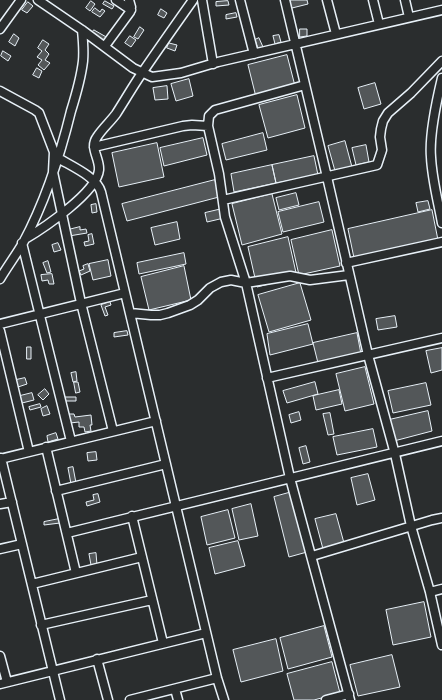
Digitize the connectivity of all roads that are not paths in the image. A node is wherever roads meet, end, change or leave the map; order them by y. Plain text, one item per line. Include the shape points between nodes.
1 (21, 0) edge
2 (38, 0) edge
3 (116, 0) edge
4 (129, 0) edge
5 (194, 0) edge
6 (202, 0) edge
7 (240, 0) edge
8 (285, 0) edge
9 (328, 0) edge
10 (373, 0) edge
11 (405, 0) edge
12 (131, 10) junction
13 (442, 10) edge
14 (409, 17) junction
15 (379, 24) junction
16 (0, 29) edge
17 (82, 30) junction
18 (336, 34) junction
19 (295, 44) junction
20 (105, 46) junction
21 (254, 54) junction
22 (442, 61) edge
23 (213, 64) junction
24 (142, 73) junction
25 (442, 78) edge
26 (305, 85) junction
27 (0, 91) edge
28 (208, 126) junction
29 (94, 147) junction
30 (58, 158) junction
31 (54, 172) junction
32 (327, 177) junction
33 (95, 182) junction
34 (223, 200) junction
35 (62, 213) junction
36 (442, 223) edge
37 (23, 241) junction
38 (442, 242) edge
39 (346, 263) junction
40 (349, 275) junction
41 (0, 279) edge
42 (246, 283) junction
43 (125, 293) junction
44 (82, 303) junction
45 (130, 313) junction
46 (40, 315) junction
47 (0, 324) edge
48 (0, 331) edge
49 (442, 338) edge
50 (368, 355) junction
51 (267, 378) junction
52 (156, 421) junction
53 (112, 431) junction
54 (71, 441) junction
55 (442, 441) edge
56 (46, 447) junction
57 (29, 452) junction
58 (395, 454) junction
59 (1, 459) edge
60 (166, 464) junction
61 (290, 478) junction
62 (56, 490) junction
63 (12, 502) junction
64 (0, 504) edge
65 (174, 506) junction
66 (132, 516) junction
67 (442, 518) edge
68 (411, 526) junction
69 (67, 533) junction
70 (22, 544) junction
71 (0, 549) edge
72 (312, 556) junction
73 (142, 557) junction
74 (76, 573) junction
75 (32, 584) junction
76 (442, 589) edge
77 (430, 592) junction
78 (152, 600) junction
79 (42, 625) junction
80 (206, 633) junction
81 (163, 643) junction
82 (442, 645) edge
83 (0, 656) edge
84 (98, 659) junction
85 (52, 671) junction
86 (217, 678) junction
87 (3, 683) edge
88 (175, 689) junction
89 (349, 697) edge
90 (60, 700) edge
91 (108, 700) edge
92 (130, 700) edge
93 (178, 700) edge
94 (224, 700) edge
95 (326, 700) edge

1 - 16 street
2 - 17 street
3 - 12 street
4 - 12 street
5 - 24 street
6 - 23 street
7 - 21 street
8 - 19 street
9 - 18 street
10 - 15 street
11 - 14 street
12 - 20 street
13 - 14 street
14 - 15 street
15 - 18 street
17 - 20 street
17 - 30 street via 83,64
18 - 19 street
19 - 21 street
19 - 26 street
20 - 24 street
21 - 23 street
22 - 32 street via 388,113 383,121 380,129 382,150 377,165
23 - 24 street via 155,77
24 - 29 street via 97,137
25 - 36 street via 431,157
26 - 28 street via 215,110 209,116
26 - 32 street
27 - 31 street via 39,113 54,152
28 - 29 street via 183,126
28 - 34 street
29 - 33 street via 99,169
30 - 31 street
30 - 33 street
31 - 35 street
31 - 37 street
32 - 34 street
32 - 39 street
33 - 35 street
33 - 43 street via 101,192
34 - 42 street via 228,228
35 - 37 street
35 - 44 street
37 - 41 street
37 - 46 street
38 - 39 street
39 - 40 street
40 - 42 street via 310,280 290,276
40 - 50 street
42 - 45 street via 231,280 221,282 190,305 160,315
42 - 51 street
43 - 44 street
43 - 45 street
44 - 46 street
44 - 53 street
45 - 52 street
46 - 47 street
46 - 54 street
48 - 57 street
49 - 50 street
50 - 51 street
50 - 58 street
51 - 61 street
52 - 53 street
52 - 60 street
53 - 54 street
54 - 56 street
55 - 58 street
56 - 57 street
56 - 62 street
57 - 59 street
58 - 61 street
58 - 68 street
59 - 63 street
60 - 62 street
60 - 65 street
61 - 65 street
61 - 72 street
62 - 69 street
63 - 64 street
63 - 70 street
65 - 66 street
65 - 80 street
66 - 69 street
66 - 73 street
67 - 68 street
68 - 72 street
68 - 77 street
69 - 74 street
70 - 71 street
70 - 75 street
72 - 89 street
73 - 74 street
73 - 78 street
74 - 75 street
75 - 79 street
76 - 77 street
77 - 82 street
78 - 79 street
78 - 81 street
79 - 85 street
80 - 81 street
80 - 86 street
81 - 84 street
83 - 87 street
84 - 85 street
84 - 91 street
85 - 87 street
85 - 90 street
86 - 88 street
86 - 94 street
88 - 92 street
88 - 93 street
89 - 95 street

